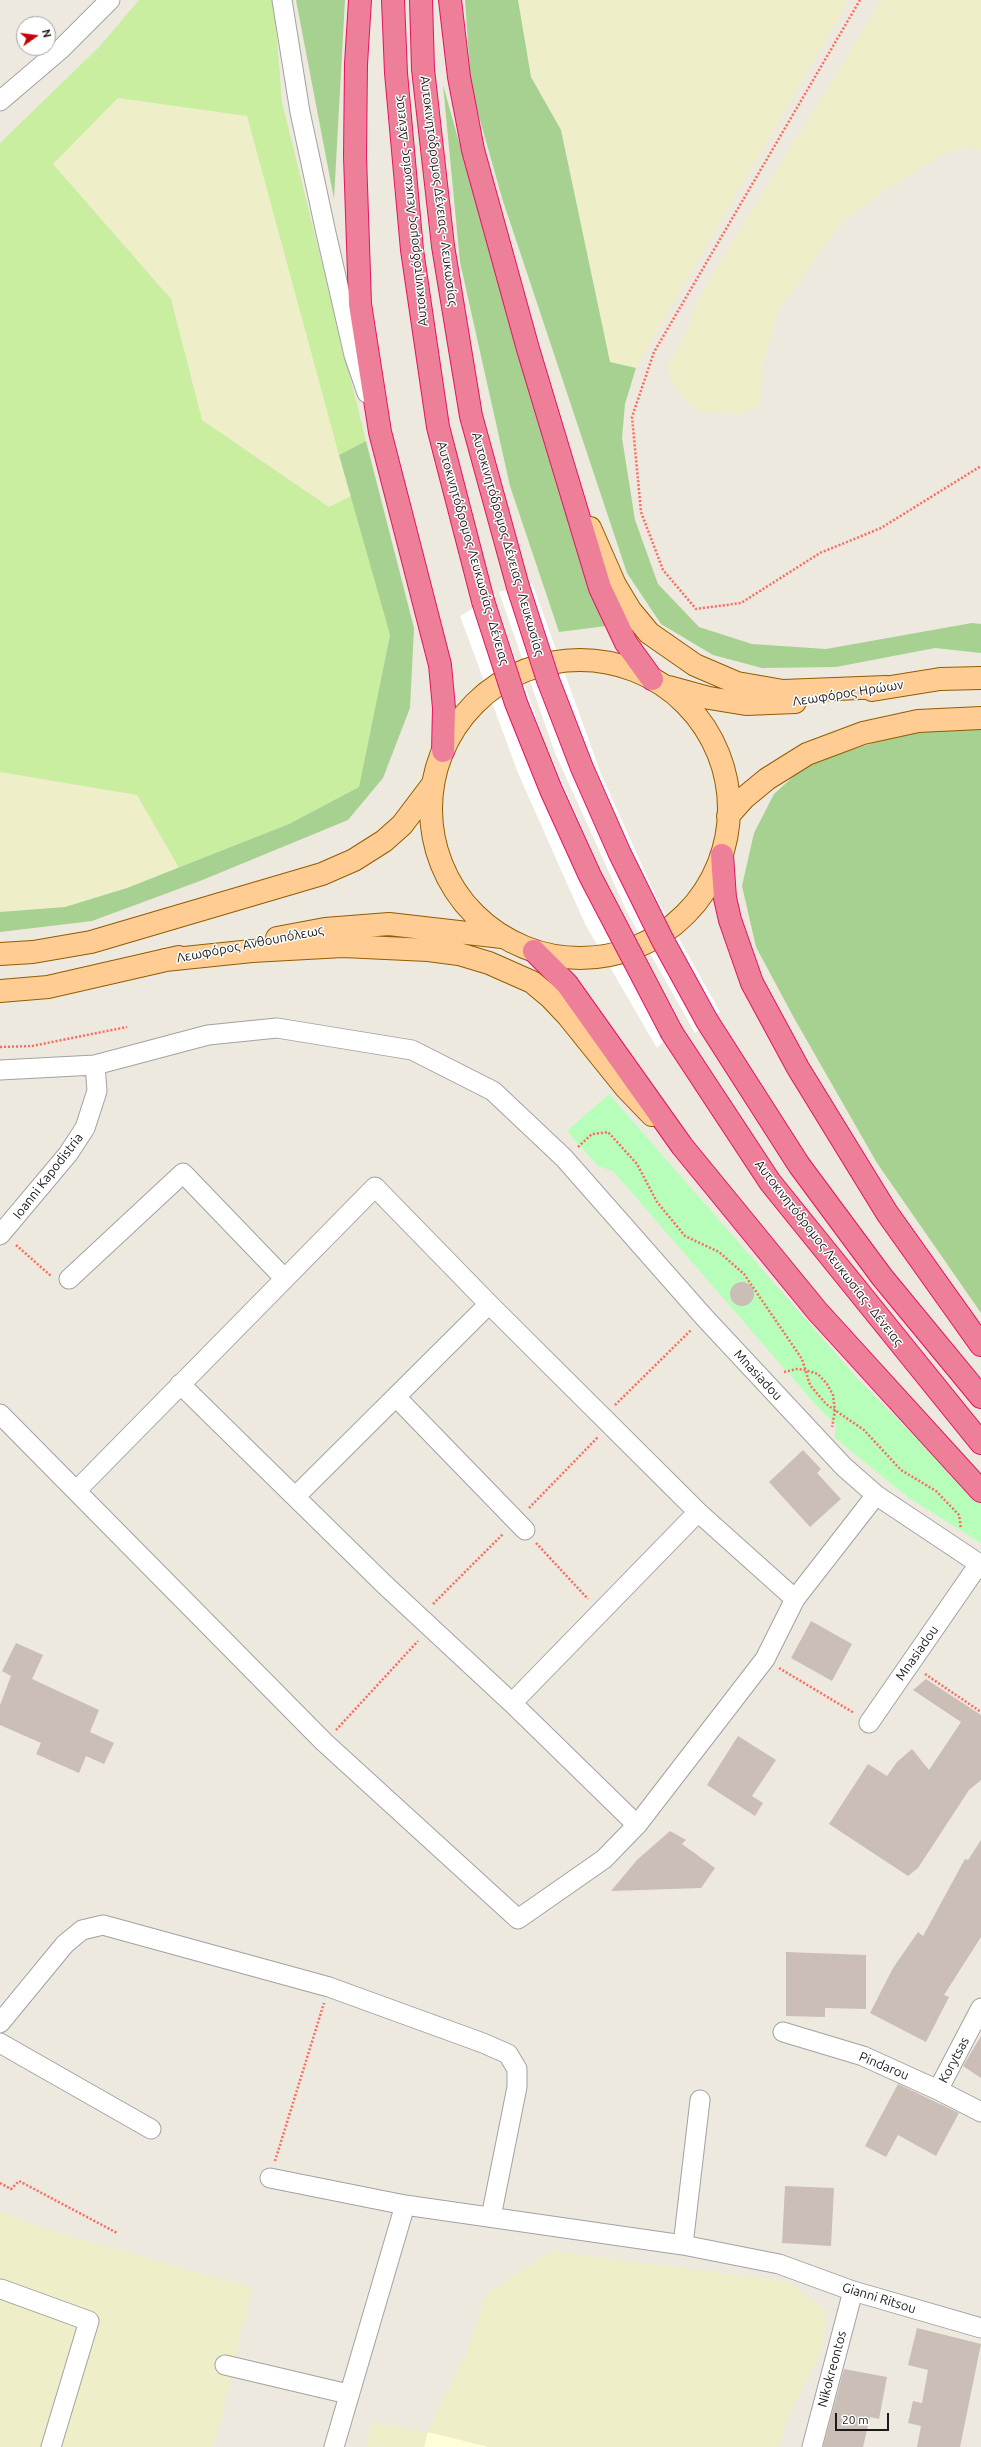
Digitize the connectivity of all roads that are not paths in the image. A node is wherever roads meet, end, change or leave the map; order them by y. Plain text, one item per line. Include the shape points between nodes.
1 (110, 0) edge
2 (282, 0) edge
3 (360, 0) edge
4 (393, 0) edge
5 (421, 0) edge
6 (450, 0) edge
7 (0, 101) edge
8 (380, 432) junction
9 (563, 463) junction
10 (981, 678) edge
11 (660, 683) junction
12 (886, 687) junction
13 (981, 718) edge
14 (443, 751) junction
15 (433, 784) junction
16 (728, 816) junction
17 (722, 855) junction
18 (502, 937) junction
19 (534, 951) junction
20 (0, 954) edge
21 (165, 960) junction
22 (0, 991) edge
23 (94, 1065) junction
24 (0, 1070) edge
25 (682, 1146) junction
26 (1, 1234) edge
27 (284, 1278) junction
28 (69, 1279) road end
29 (489, 1304) junction
30 (981, 1345) edge
31 (180, 1384) junction
32 (981, 1397) edge
33 (397, 1398) junction
34 (0, 1414) edge
35 (975, 1436) edge
36 (981, 1490) edge
37 (76, 1491) junction
38 (876, 1495) junction
39 (296, 1496) junction
40 (698, 1512) junction
41 (520, 1525) road end
42 (980, 1564) edge
43 (795, 1599) junction
44 (512, 1703) junction
45 (869, 1723) road end
46 (637, 1824) junction
47 (981, 2008) edge
48 (0, 2023) edge
49 (782, 2032) dead end
50 (0, 2043) edge
51 (938, 2090) junction
52 (700, 2100) dead end
53 (981, 2112) edge
54 (151, 2129) dead end
55 (270, 2178) road end
56 (405, 2205) junction
57 (491, 2217) junction
58 (683, 2245) junction
59 (1, 2289) edge
60 (853, 2291) junction
61 (981, 2328) edge
62 (225, 2365) dead end
63 (348, 2394) junction
64 (51, 2447) edge
65 (334, 2447) edge
66 (812, 2447) edge

1 - 7 street via 61,49
2 - 8 street via 300,112 326,233 354,355
3 - 8 highway via 355,156 358,273 363,324
4 - 35 highway, Αυτοκινητόδρομος Λευκωσίας - Δένειας, bridge via 396,73 412,250 438,427 483,601 516,703 551,790 590,876 672,1033 770,1182
5 - 32 highway, Αυτοκινητόδρομος Δένειας - Λευκωσίας, bridge via 423,69 443,246 472,416 518,587 548,680 582,768 637,890 707,1021 799,1165 882,1277
6 - 9 highway via 459,77 473,150 498,246
8 - 14 highway via 440,665 444,708
9 - 11 highway via 600,588 626,642
9 - 12 main road via 615,585 649,634 672,650 694,665 737,683 783,691
10 - 12 main road, Λεωφόρος Ηρώων via 940,679
11 - 12 main road, Λεωφόρος Ηρώων via 709,698 746,704 828,699
11 - 14 main road, Λεωφόρος Ηρώων via 623,667 592,661 560,661 526,670 488,691 458,724
11 - 16 main road via 709,736 724,775
13 - 16 main road via 918,721 863,733 807,754 767,779 744,798
14 - 15 main road, Λεωφόρος Ηρώων
15 - 18 main road via 432,820 438,855 450,880 474,915
15 - 20 main road via 402,825 384,841 354,860 322,874 91,942 33,952
16 - 17 main road
17 - 19 main road via 708,885 688,912 663,934 640,946 596,957 567,958
17 - 30 highway via 725,898 730,920 752,983 798,1068 887,1213
18 - 19 main road
18 - 21 main road, Λεωφόρος Ανθουπόλεως via 389,924 325,929
19 - 25 highway via 567,984
21 - 22 main road, Λεωφόρος Ανθουπόλεως via 48,987
21 - 25 main road via 252,951 343,946 428,950 459,954 489,963 532,982 550,997 626,1088
23 - 24 street
23 - 26 street, Ioanni Kapodistria via 97,1091 85,1128 53,1173
23 - 38 street, Mnasiadou via 208,1035 277,1028 412,1050 493,1091 571,1152 704,1317 844,1467
25 - 36 highway via 817,1311
27 - 28 street via 183,1173
27 - 29 street via 375,1187
27 - 31 street
29 - 33 street
29 - 40 street
31 - 37 street
31 - 39 street
33 - 39 street
33 - 41 street
34 - 37 street
37 - 46 street via 324,1742 518,1919 604,1859
38 - 42 street, Mnasiadou
38 - 43 street
39 - 44 street
40 - 43 street
40 - 44 street
42 - 45 street, Mnasiadou
43 - 46 street via 765,1659
44 - 46 street
47 - 51 street, Korytsas
48 - 57 street via 65,1944 82,1930 103,1925 329,1987 483,2043 508,2054 517,2069 517,2087
49 - 51 street, Pindarou via 863,2056
50 - 54 street
51 - 53 street, Pindarou
52 - 58 street
55 - 56 street, Gianni Ritsou
56 - 57 street, Gianni Ritsou
56 - 63 street
57 - 58 street, Gianni Ritsou
58 - 60 street, Gianni Ritsou via 779,2264
59 - 64 street via 88,2321
60 - 61 street, Gianni Ritsou
60 - 66 street, Nikokreontos
62 - 63 street
63 - 65 street

